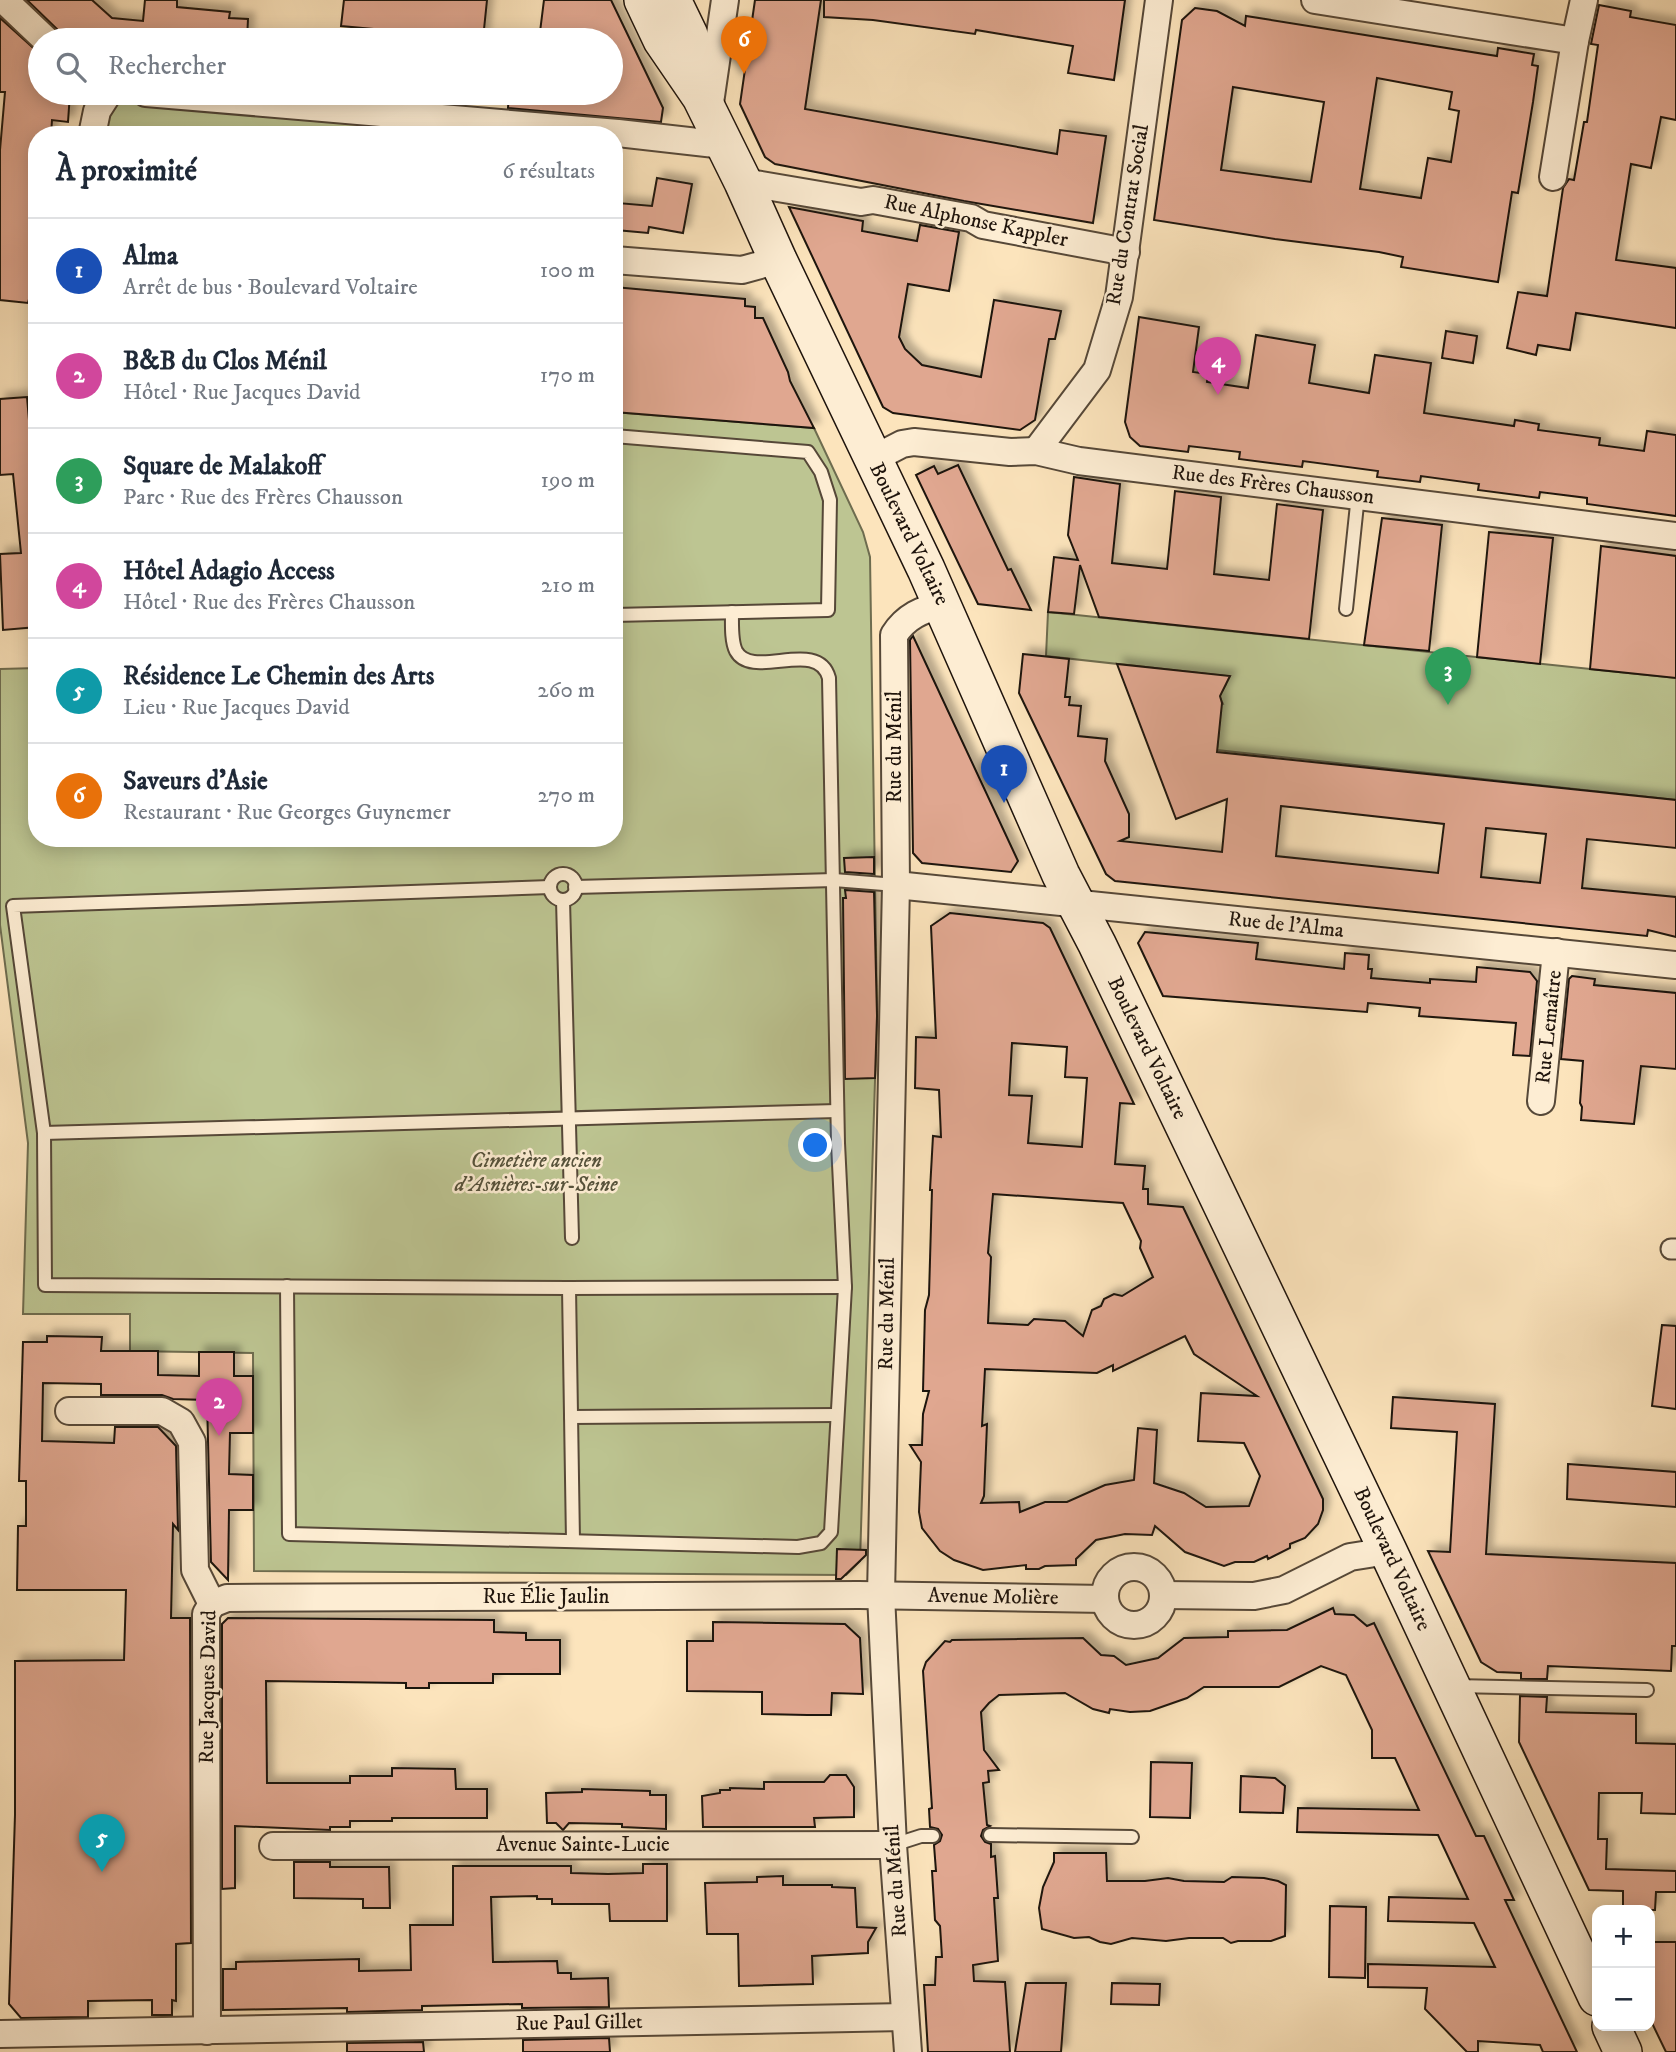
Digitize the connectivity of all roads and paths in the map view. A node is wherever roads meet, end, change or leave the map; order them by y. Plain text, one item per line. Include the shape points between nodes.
1 (4, 0) edge
2 (643, 0) edge
3 (672, 0) edge
4 (724, 0) edge
5 (1158, 0) edge
6 (1315, 0) edge
7 (1584, 0) edge
8 (33, 28) edge
9 (1575, 41) junction
10 (705, 104) junction
11 (101, 105) edge
12 (287, 105) edge
13 (94, 126) edge
14 (534, 126) edge
15 (623, 134) edge
16 (724, 145) junction
17 (1553, 177) dead end
18 (743, 182) junction
19 (1126, 252) junction
20 (778, 260) junction
21 (623, 261) edge
22 (623, 437) edge
23 (1036, 451) junction
24 (873, 459) junction
25 (1357, 495) junction
26 (1676, 536) edge
27 (943, 604) junction
28 (1346, 608) dead end
29 (732, 612) junction
30 (623, 615) edge
31 (834, 880) junction
32 (896, 885) junction
33 (550, 887) junction
34 (575, 887) junction
35 (563, 900) junction
36 (1076, 905) junction
37 (1556, 952) junction
38 (1676, 965) edge
39 (1541, 1101) dead end
40 (837, 1111) junction
41 (570, 1118) junction
42 (44, 1133) junction
43 (572, 1238) dead end
44 (287, 1286) junction
45 (845, 1287) junction
46 (569, 1288) junction
47 (69, 1411) dead end
48 (837, 1415) junction
49 (571, 1417) junction
50 (573, 1541) junction
51 (1388, 1551) junction
52 (881, 1595) junction
53 (1164, 1595) junction
54 (1105, 1599) junction
55 (212, 1604) junction
56 (1451, 1686) junction
57 (1647, 1690) dead end
58 (990, 1835) dead end
59 (933, 1836) dead end
60 (1132, 1838) dead end
61 (893, 1844) junction
62 (273, 1846) dead end
63 (1592, 1986) edge
64 (905, 2017) junction
65 (207, 2031) junction
66 (1613, 2031) edge
67 (0, 2034) edge
68 (908, 2052) edge
69 (1623, 2052) edge

1 - 8 street
2 - 10 main road, Boulevard Voltaire via 662,40
3 - 10 main road, Boulevard Voltaire via 689,35
4 - 10 street
5 - 19 street, Rue du Contrat Social
6 - 9 street
7 - 9 street
9 - 17 street
10 - 16 main road, Boulevard Voltaire
11 - 13 street
12 - 14 street
15 - 16 street
16 - 18 main road, Boulevard Voltaire
18 - 19 street, Rue Alphonse Kappler via 861,202 873,200
18 - 20 main road, Boulevard Voltaire
19 - 23 street, Rue du Contrat Social via 1119,296 1097,370
20 - 21 street via 743,270
20 - 24 main road, Boulevard Voltaire
22 - 29 lane via 808,452 821,472 830,500 828,610
23 - 24 street, Rue des Frères Chausson via 914,442
23 - 25 street, Rue des Frères Chausson via 1079,461
24 - 27 main road, Boulevard Voltaire
25 - 26 street, Rue des Frères Chausson
25 - 28 lane
27 - 32 street, Rue du Ménil via 908,618 894,635
27 - 36 main road, Boulevard Voltaire
29 - 30 lane
29 - 31 lane via 734,648 744,659 816,660 827,670
31 - 32 lane
31 - 34 lane
31 - 40 lane
32 - 36 street, Rue de l'Alma
32 - 52 street, Rue du Ménil
33 - 34 lane via 560,874 572,879
33 - 35 lane via 555,898
33 - 42 lane via 13,906
34 - 35 lane via 573,895
35 - 41 lane
36 - 37 street, Rue de l'Alma
36 - 51 main road, Boulevard Voltaire
37 - 38 street, Rue de l'Alma
37 - 39 street, Rue Lemaître
40 - 41 lane
40 - 45 lane
41 - 42 lane
41 - 43 lane
42 - 44 lane via 45,1285
44 - 46 lane
44 - 50 lane via 289,1534
45 - 46 lane
45 - 48 lane
46 - 49 lane
47 - 55 street, Rue Jacques David via 162,1411 181,1422 192,1442 195,1570
48 - 49 lane
48 - 50 lane via 831,1532 821,1543 797,1547
49 - 50 lane
51 - 53 street via 1350,1557 1284,1590 1254,1597
51 - 56 main road, Boulevard Voltaire
52 - 54 street, Avenue Molière
52 - 55 street, Rue Élie Jaulin via 227,1598
52 - 61 street, Rue du Ménil
53 - 54 street via 1154,1618 1138,1625 1118,1620
53 - 54 street via 1151,1572 1129,1568 1112,1578
55 - 65 street, Rue Jacques David via 206,1614
56 - 57 lane
56 - 63 main road, Boulevard Voltaire
58 - 60 lane
59 - 61 lane
61 - 62 street, Avenue Sainte-Lucie
61 - 64 street, Rue du Ménil
64 - 65 street, Rue Paul Gillet
64 - 68 street, Rue du Ménil
65 - 67 street, Rue Paul Gillet
66 - 69 main road

